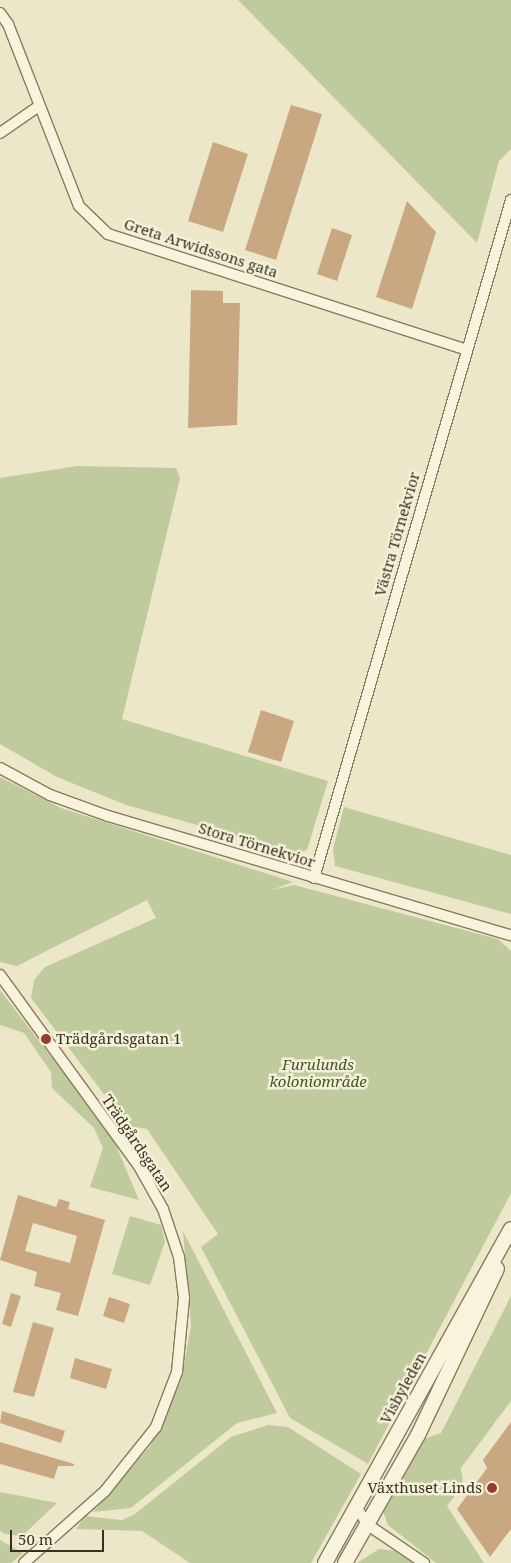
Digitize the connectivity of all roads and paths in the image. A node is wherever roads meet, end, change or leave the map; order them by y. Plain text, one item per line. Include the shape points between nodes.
1 (0, 13) edge
2 (39, 106) junction
3 (0, 133) edge
4 (511, 200) edge
5 (465, 349) junction
6 (0, 768) edge
7 (314, 878) junction
8 (511, 935) edge
9 (0, 975) edge
10 (511, 1229) edge
11 (511, 1237) edge
12 (356, 1507) junction
13 (368, 1525) junction
14 (24, 1563) edge
15 (325, 1563) edge
16 (345, 1563) edge
17 (424, 1563) edge

1 - 2 street, Greta Arwidssons gata
2 - 3 street
2 - 5 street, Greta Arwidssons gata via 79,206 108,234
4 - 5 street, Västra Törnekvior
5 - 7 street, Västra Törnekvior
6 - 7 street, Stora Törnekvior via 50,795 108,816
7 - 8 street, Stora Törnekvior
9 - 14 street, Trädgårdsgatan via 154,1193 175,1241 184,1298 177,1372 156,1427 105,1491
10 - 12 main road, Visbyleden
11 - 13 main road via 418,1435
12 - 13 street
12 - 15 main road, Visbyleden
13 - 16 main road
13 - 17 street

